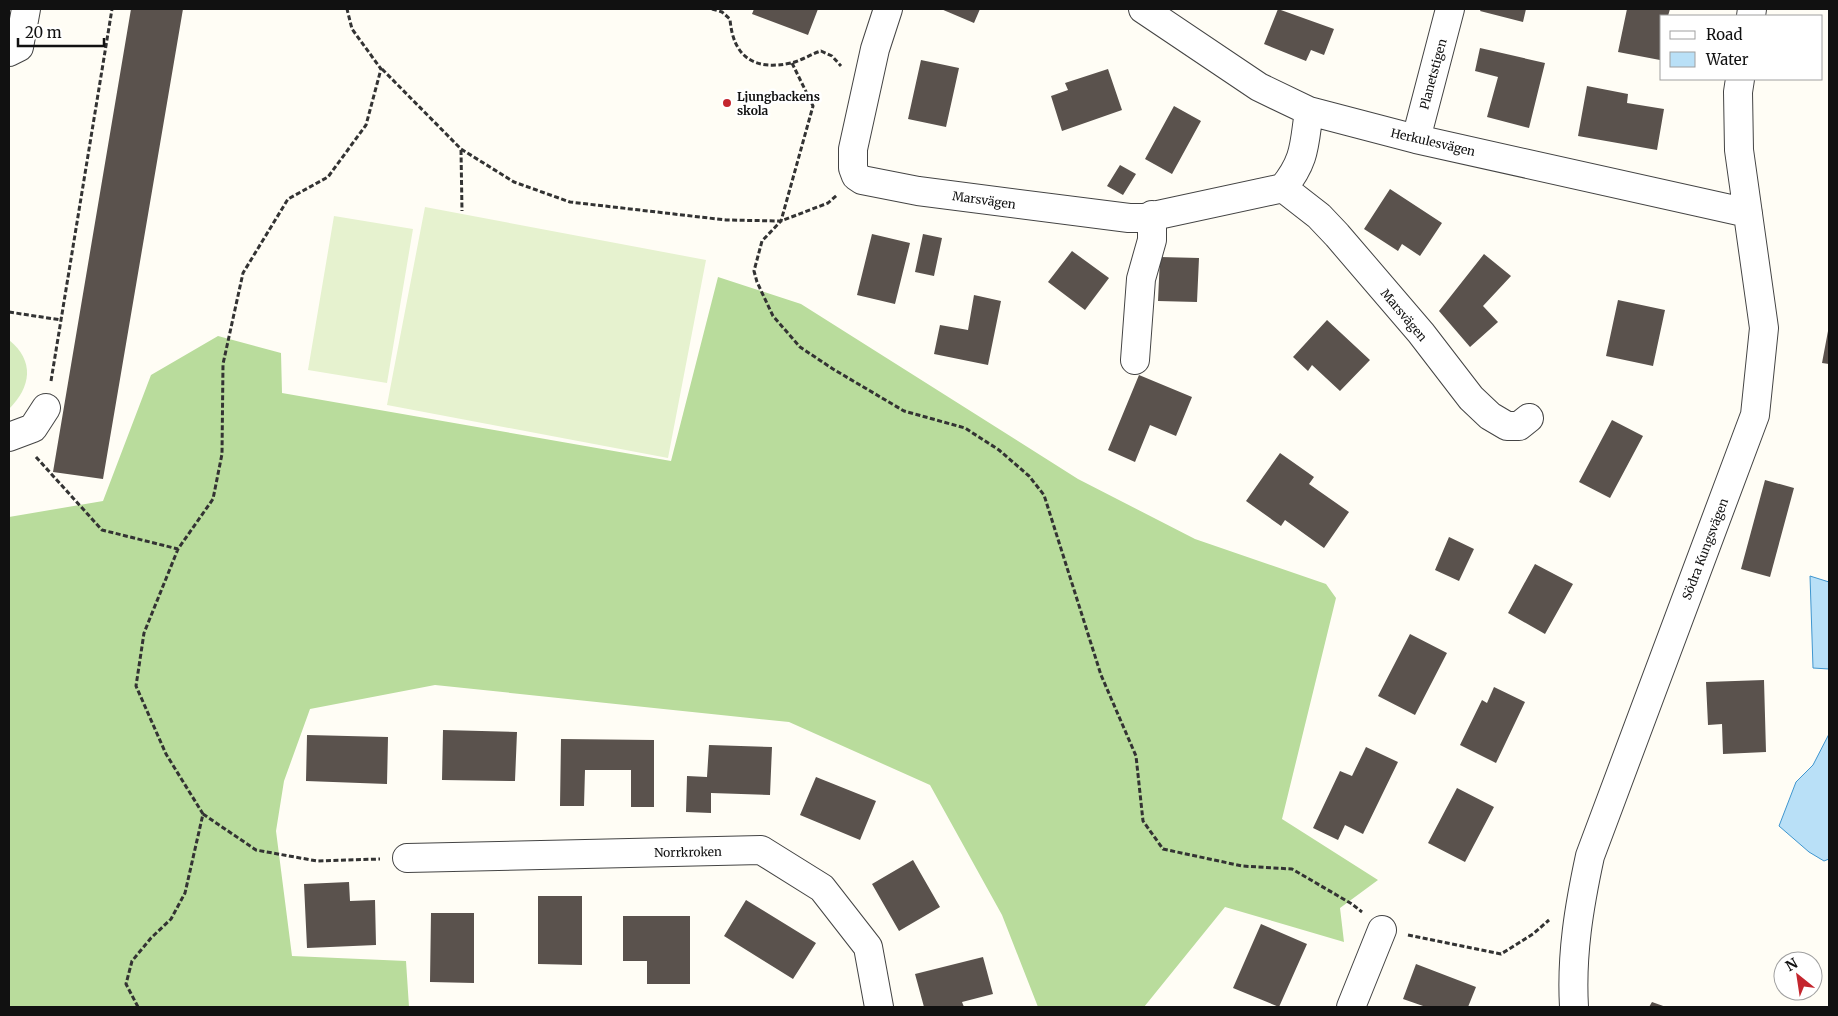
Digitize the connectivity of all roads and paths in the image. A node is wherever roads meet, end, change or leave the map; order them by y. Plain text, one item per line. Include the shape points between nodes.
1 (26, 9) edge
2 (112, 9) edge
3 (346, 9) edge
4 (712, 9) edge
5 (888, 9) edge
6 (1143, 9) edge
7 (1450, 9) edge
8 (9, 52) edge
9 (792, 63) junction
10 (381, 69) junction
11 (842, 74) dead end
12 (1740, 80) edge
13 (1309, 111) junction
14 (1416, 139) junction
15 (461, 149) junction
16 (856, 176) junction
17 (1283, 188) junction
18 (462, 211) dead end
19 (1748, 213) junction
20 (1152, 215) junction
21 (780, 221) junction
22 (9, 312) edge
23 (61, 320) junction
24 (1135, 360) dead end
25 (46, 408) joint
26 (1528, 418) dead end
27 (9, 437) edge
28 (35, 456) dead end
29 (178, 549) junction
30 (203, 814) junction
31 (407, 858) joint
32 (1352, 904) dead end
33 (1579, 908) junction
34 (1382, 930) joint
35 (138, 1007) edge
36 (879, 1007) edge
37 (1351, 1007) edge
38 (1574, 1007) edge

1 - 8 street via 19,47
2 - 23 path
3 - 10 path via 352,29
4 - 9 path via 730,19 731,36 750,63
5 - 16 street via 853,149
6 - 13 street, Herkulesvägen via 1259,88
7 - 14 street, Planetstigen
9 - 11 path via 821,51 841,65
9 - 21 path via 813,106
10 - 15 path
10 - 29 path via 366,125 328,177 288,199 243,273 223,364 222,454 213,499
12 - 19 street, Södra Kungsvägen via 1739,150
13 - 14 street, Herkulesvägen
13 - 17 street via 1300,165
14 - 19 street, Herkulesvägen
15 - 18 path
15 - 21 path via 514,182 570,202 726,220
16 - 20 street, Marsvägen via 872,183 918,191 1106,217
16 - 21 path via 828,203
17 - 20 street, Marsvägen
17 - 26 street, Marsvägen via 1319,216 1337,235 1421,333 1471,398 1490,416 1507,426 1519,426
19 - 33 street, Södra Kungsvägen via 1764,328 1755,415 1590,856
20 - 24 street via 1152,240 1141,279
21 - 32 path via 762,241 754,271 773,316 800,347 904,410 965,428 999,450 1044,494 1101,675 1136,756 1144,821 1163,849 1242,866 1292,869
22 - 23 path
23 - 25 path
25 - 27 street via 32,428
28 - 29 path via 102,530
29 - 30 path via 144,633 136,686 166,754
30 - 31 path via 256,850 317,861
30 - 35 path via 185,893 171,919 132,961 126,984
31 - 36 street, Norrkroken via 761,850 822,888 868,947
33 - 34 path via 1558,912 1533,934 1501,954
33 - 38 street, Södra Kungsvägen via 1572,977
34 - 37 street

